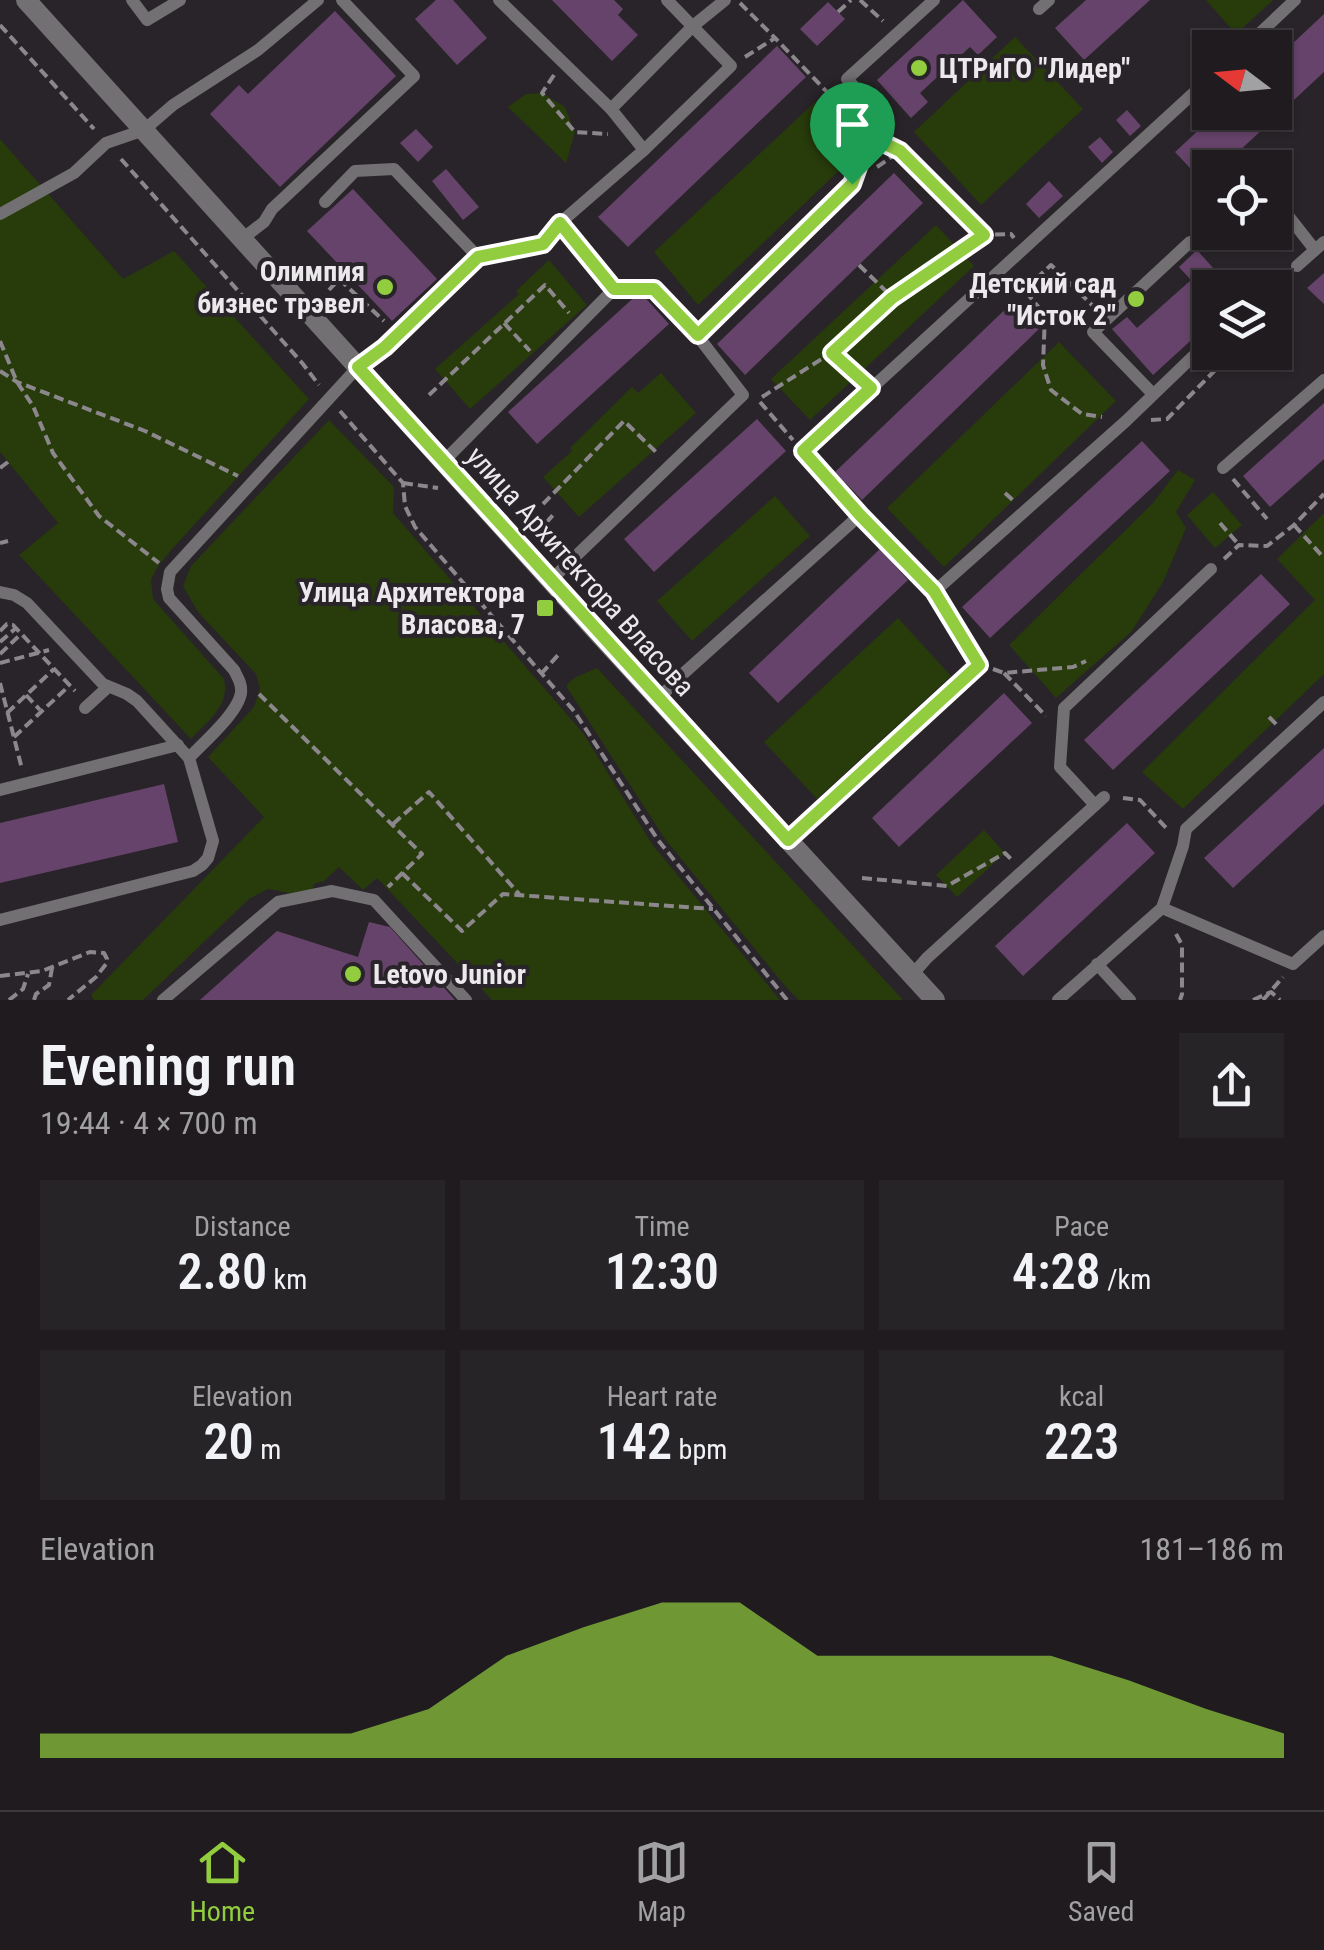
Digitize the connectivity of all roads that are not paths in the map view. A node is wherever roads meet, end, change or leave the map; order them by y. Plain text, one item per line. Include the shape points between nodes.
1 (26, 0) edge
2 (132, 0) edge
3 (180, 0) edge
4 (318, 0) edge
5 (342, 0) edge
6 (499, 0) edge
7 (668, 0) edge
8 (725, 0) edge
9 (934, 0) edge
10 (1295, 0) edge
11 (693, 26) junction
12 (1263, 30) edge
13 (1192, 95) edge
14 (611, 109) junction
15 (144, 130) junction
16 (644, 150) junction
17 (326, 202) dead end
18 (0, 214) edge
19 (1292, 217) edge
20 (560, 223) junction
21 (242, 239) junction
22 (1190, 242) dead end
23 (1320, 246) edge
24 (478, 257) junction
25 (1298, 266) road end
26 (1192, 357) edge
27 (358, 367) junction
28 (1324, 380) edge
29 (1153, 394) junction
30 (444, 461) junction
31 (1224, 468) road end
32 (1211, 570) road end
33 (551, 580) junction
34 (0, 592) edge
35 (108, 687) junction
36 (660, 698) junction
37 (1324, 702) edge
38 (87, 707) road end
39 (178, 745) junction
40 (189, 758) junction
41 (0, 790) edge
42 (788, 840) junction
43 (1162, 908) junction
44 (0, 920) edge
45 (1324, 936) edge
46 (1097, 964) junction
47 (912, 975) junction
48 (164, 1000) edge
49 (466, 1000) edge
50 (935, 1000) edge
51 (1058, 1000) edge
52 (1130, 1000) edge

1 - 15 street, улица Архитектора Власова
2 - 3 lane via 147,20
4 - 15 lane
5 - 21 lane via 414,76
6 - 14 lane
7 - 11 lane
8 - 11 lane
9 - 33 lane via 848,80 881,115 871,123 852,184 698,335 743,395
10 - 12 lane
11 - 14 lane
11 - 16 lane via 730,66
13 - 36 lane via 803,451 860,515
14 - 16 lane
15 - 18 lane via 106,142 74,172
15 - 21 street, улица Архитектора Власова
16 - 20 lane
17 - 24 lane via 355,171 394,170
19 - 23 lane
20 - 24 lane via 543,244
20 - 30 lane via 614,289
21 - 27 street, улица Архитектора Власова
22 - 29 lane via 1092,332
23 - 25 lane
24 - 27 lane
26 - 29 lane
27 - 30 street, улица Архитектора Власова
27 - 40 lane via 170,572 169,598 240,680 235,708
28 - 31 lane
29 - 42 lane via 934,591 979,665
30 - 33 street, улица Архитектора Власова
32 - 47 lane via 1064,708 1060,767 1100,801
33 - 36 street, улица Архитектора Власова
34 - 35 lane via 28,603
35 - 38 lane
35 - 39 lane via 138,701
36 - 42 street, улица Архитектора Власова
37 - 43 lane via 1186,829
39 - 40 lane
39 - 41 lane
40 - 44 lane via 213,841 202,865
42 - 47 street, улица Архитектора Власова
43 - 45 lane via 1293,964
43 - 46 lane
46 - 51 lane
46 - 52 lane
47 - 50 street, улица Архитектора Власова
48 - 49 lane via 278,902 332,891 374,900

